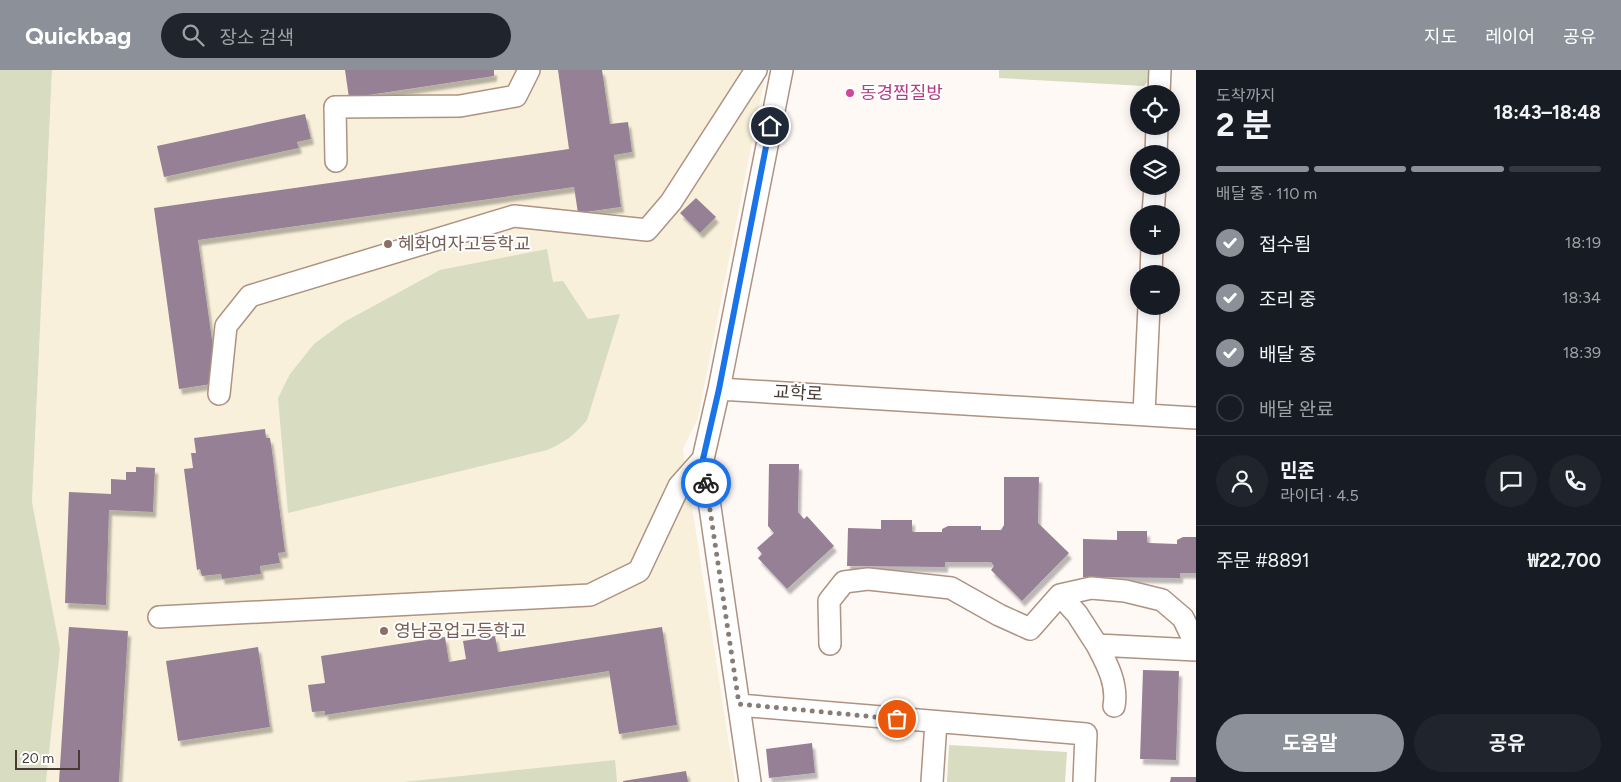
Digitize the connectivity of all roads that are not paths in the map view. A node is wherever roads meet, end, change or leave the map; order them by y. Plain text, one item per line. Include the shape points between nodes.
1 (530, 70) edge
2 (756, 70) edge
3 (782, 70) edge
4 (1160, 70) edge
5 (1159, 85) edge
6 (336, 161) dead end
7 (1149, 315) edge
8 (719, 389) junction
9 (219, 394) dead end
10 (1144, 414) junction
11 (1196, 418) edge
12 (703, 459) junction
13 (1060, 595) junction
14 (159, 617) dead end
15 (830, 644) dead end
16 (1096, 645) junction
17 (1196, 645) edge
18 (1196, 650) edge
19 (739, 704) junction
20 (1114, 706) dead end
21 (936, 722) junction
22 (750, 782) edge
23 (932, 782) edge
24 (1084, 782) edge

1 - 6 street via 516,96 460,106 335,107
2 - 9 street via 671,202 647,230 514,216 250,296 226,326
3 - 8 street
4 - 5 street
7 - 10 street
8 - 10 street, 교학로
8 - 12 street
10 - 11 street, 교학로
12 - 14 street via 679,486 639,572 590,595
12 - 19 street
13 - 15 street via 1030,629 951,588 868,579 844,582 829,601
13 - 16 street via 1077,614
13 - 17 street via 1091,588 1125,591 1162,600 1182,618
16 - 18 street
16 - 20 street via 1110,670 1116,696
19 - 21 street
19 - 22 street
21 - 23 street
21 - 24 street via 1086,734

